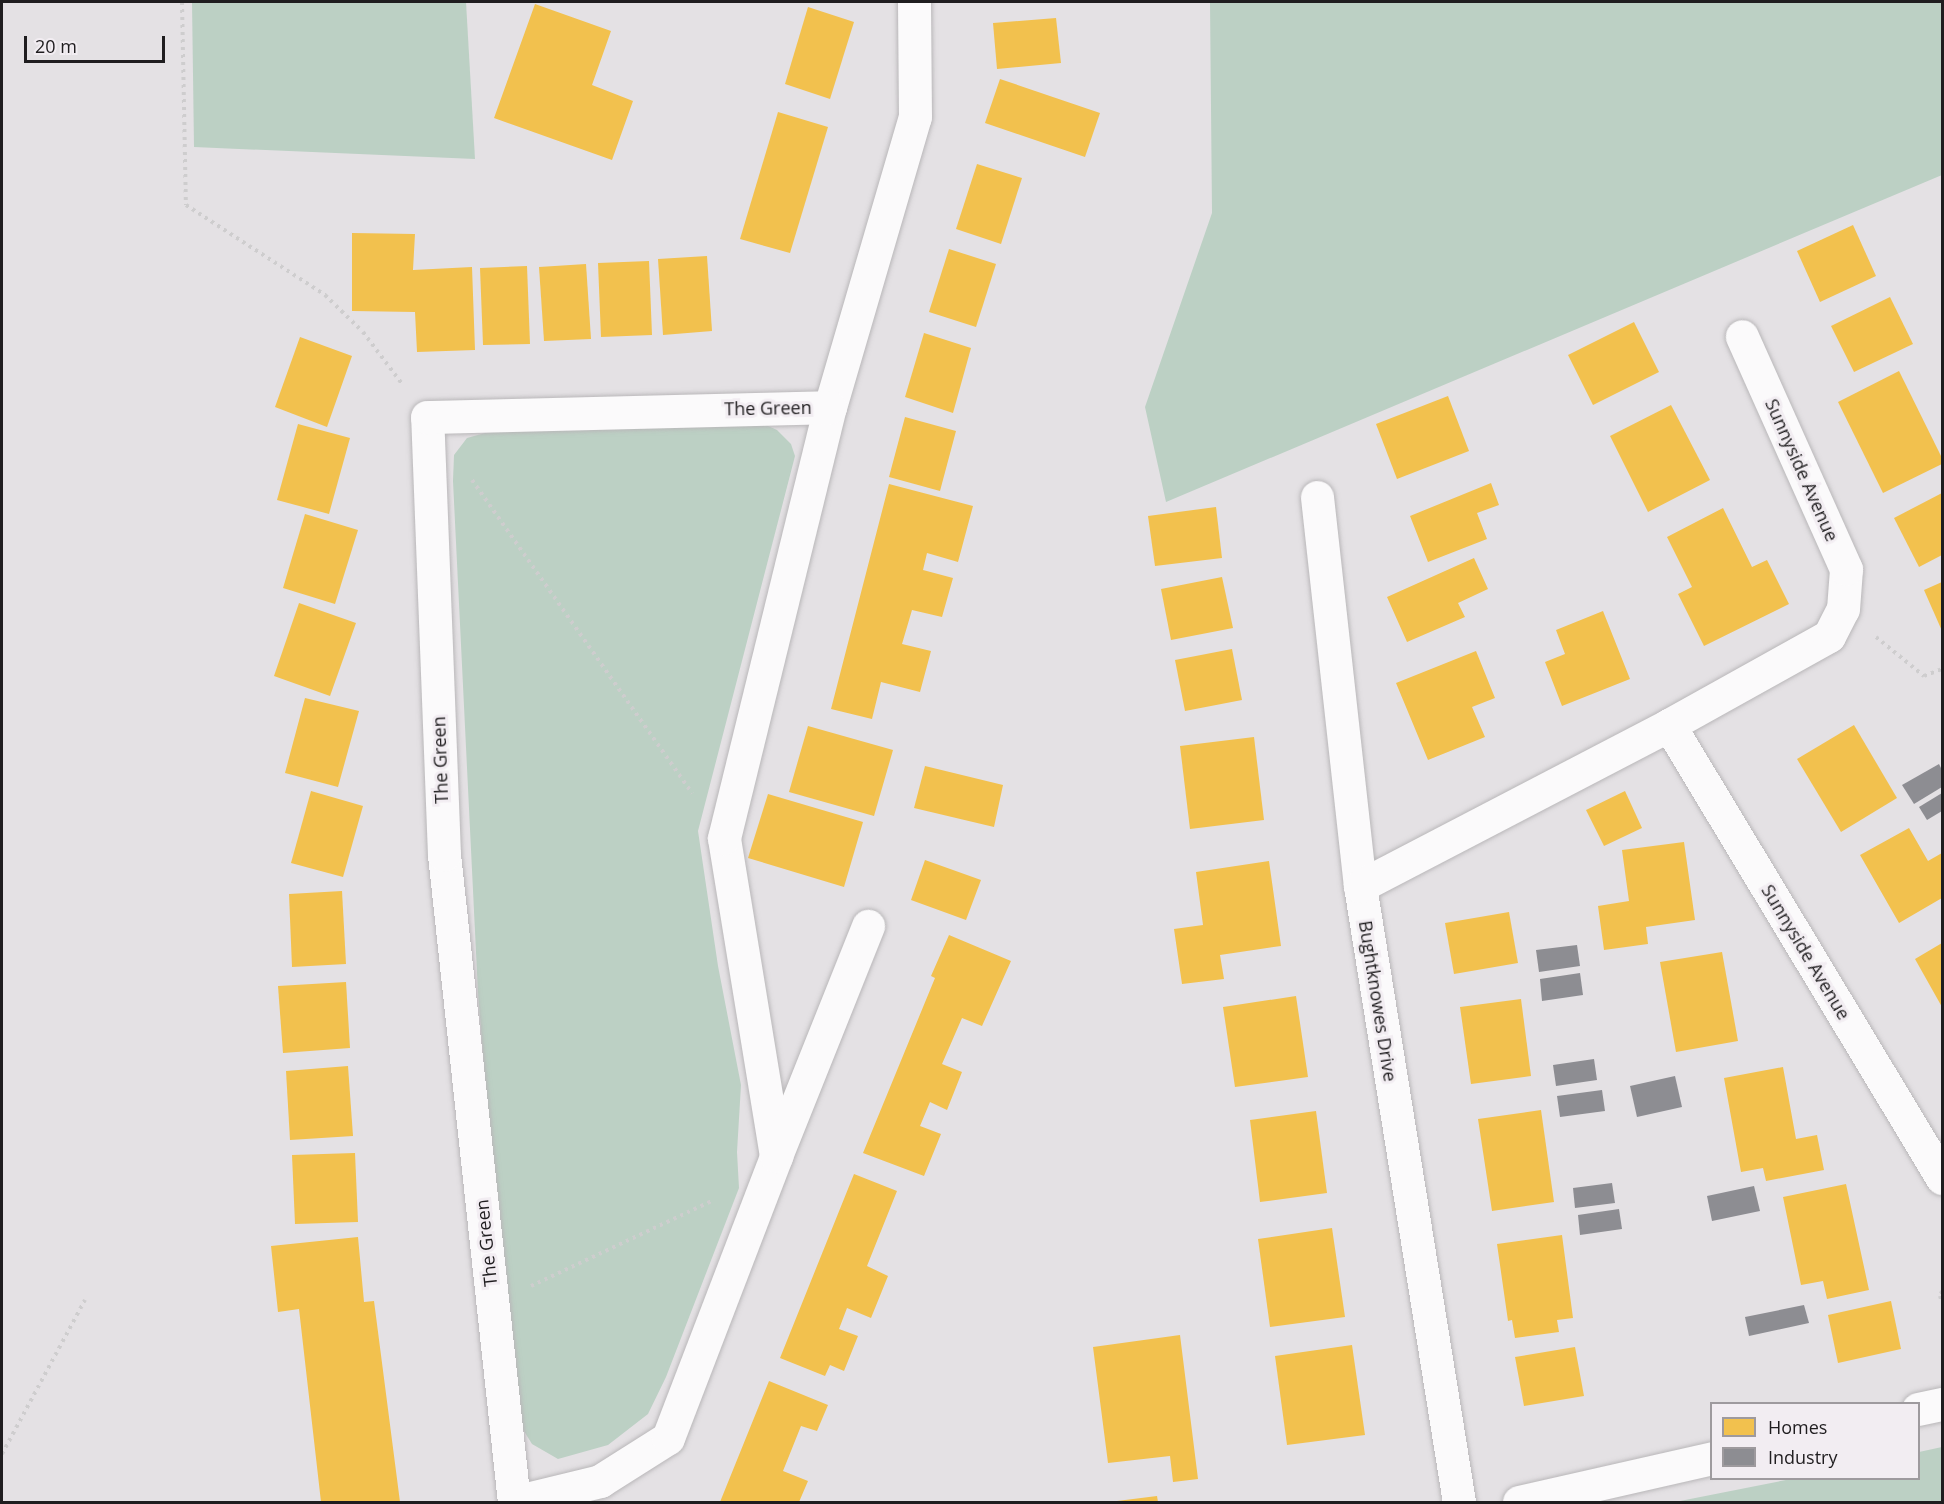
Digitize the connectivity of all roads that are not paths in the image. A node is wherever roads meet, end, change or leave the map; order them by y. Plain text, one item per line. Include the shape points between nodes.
1 (914, 2) edge
2 (1742, 336) dead end
3 (830, 407) junction
4 (1317, 497) dead end
5 (1669, 725) junction
6 (1360, 886) junction
7 (868, 926) dead end
8 (772, 1165) junction
9 (1942, 1178) edge
10 (1942, 1404) edge
11 (1920, 1409) edge
12 (1710, 1458) edge
13 (514, 1502) edge
14 (1459, 1503) edge
15 (1519, 1503) edge

1 - 3 street, The Green via 915,117
2 - 5 street, Sunnyside Avenue via 1846,569 1843,609 1829,636
3 - 8 street, The Green via 724,838
3 - 13 street, The Green via 427,417 444,855
4 - 6 street, Bughtknowes Drive
5 - 6 street, Sunnyside Avenue
5 - 9 street, Sunnyside Avenue
6 - 14 street, Bughtknowes Drive
7 - 8 street, The Green
8 - 13 street, The Green via 668,1438 600,1481
10 - 11 street
12 - 15 street

